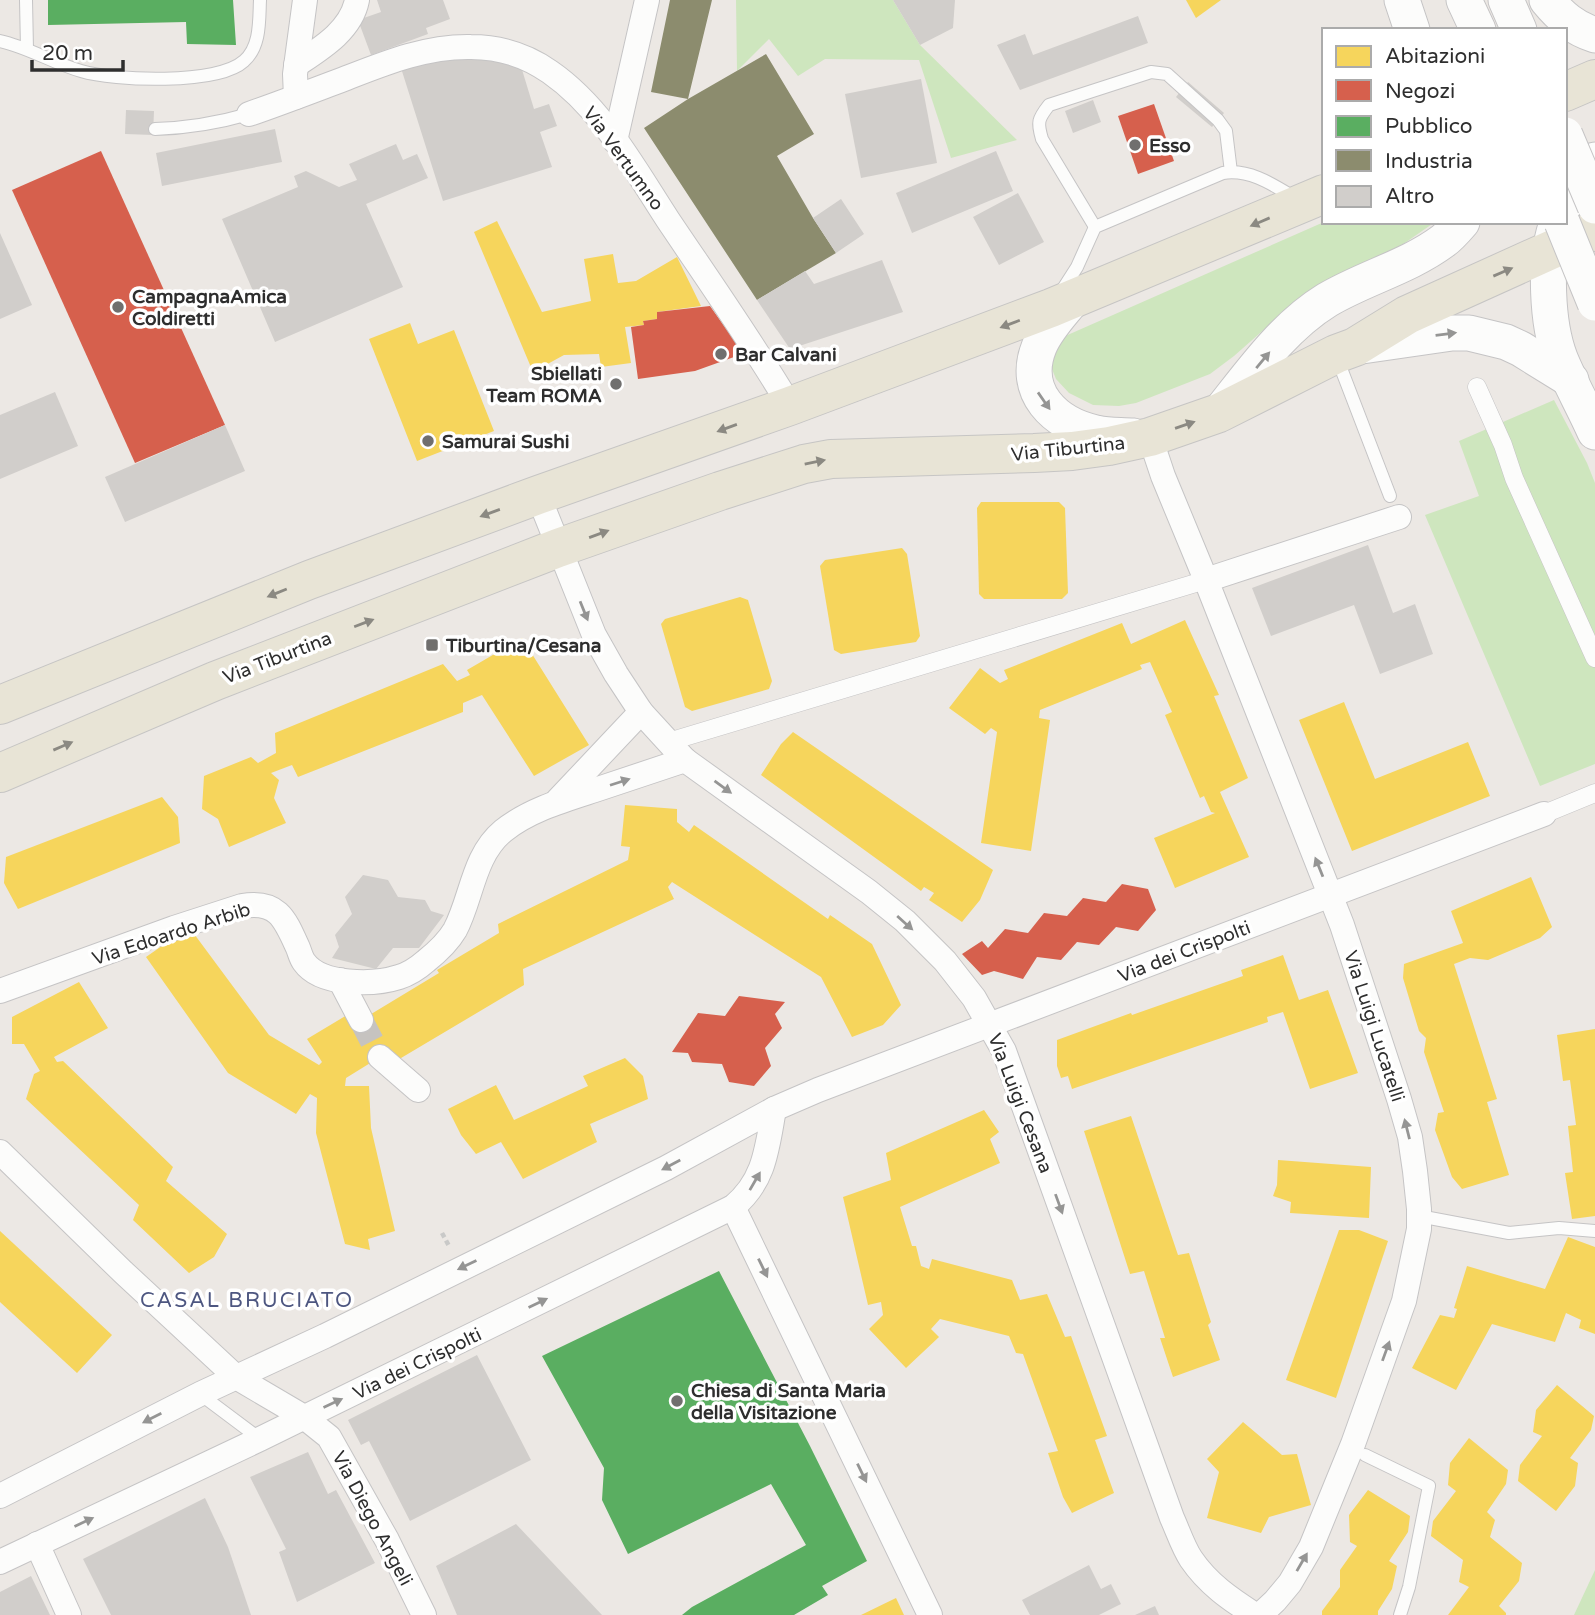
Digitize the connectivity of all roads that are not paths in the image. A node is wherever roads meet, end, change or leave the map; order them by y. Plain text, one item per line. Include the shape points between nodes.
1 (26, 0) edge
2 (260, 0) edge
3 (305, 0) edge
4 (357, 0) edge
5 (647, 0) edge
6 (1402, 0) edge
7 (1464, 0) edge
8 (1506, 0) edge
9 (1545, 0) edge
10 (1411, 28) edge
11 (1477, 28) edge
12 (1518, 28) edge
13 (1542, 28) edge
14 (1595, 35) edge
15 (0, 41) edge
16 (27, 49) junction
17 (296, 65) junction
18 (1595, 79) edge
19 (1567, 91) edge
20 (296, 97) junction
21 (249, 114) joint
22 (155, 129) dead end
23 (1567, 140) edge
24 (615, 141) junction
25 (1595, 160) edge
26 (1231, 172) junction
27 (1318, 196) edge
28 (1567, 200) edge
29 (1595, 206) edge
30 (1460, 224) edge
31 (1095, 227) junction
32 (1595, 230) edge
33 (1556, 232) edge
34 (1062, 303) junction
35 (1595, 303) edge
36 (1345, 351) junction
37 (1571, 380) junction
38 (1477, 387) dead end
39 (790, 406) junction
40 (1220, 413) junction
41 (1595, 432) edge
42 (1150, 437) junction
43 (538, 495) junction
44 (1395, 506) joint
45 (558, 548) junction
46 (1206, 580) junction
47 (1595, 658) edge
48 (0, 705) edge
49 (641, 712) junction
50 (667, 742) junction
51 (685, 760) junction
52 (0, 773) edge
53 (1595, 793) edge
54 (555, 803) junction
55 (1544, 814) joint
56 (1331, 895) junction
57 (340, 980) junction
58 (0, 991) edge
59 (361, 1020) tunnel mouth
60 (991, 1025) junction
61 (380, 1057) tunnel mouth
62 (418, 1090) dead end
63 (774, 1110) junction
64 (0, 1152) edge
65 (733, 1207) junction
66 (1419, 1216) junction
67 (1595, 1231) edge
68 (236, 1377) junction
69 (200, 1394) junction
70 (304, 1417) junction
71 (260, 1439) junction
72 (1366, 1455) dead end
73 (0, 1496) edge
74 (37, 1544) junction
75 (0, 1562) edge
76 (69, 1615) edge
77 (424, 1615) edge
78 (930, 1615) edge
79 (1255, 1615) edge
80 (1260, 1615) edge
81 (1400, 1615) edge

1 - 16 lane
2 - 16 lane via 255,46 244,61 223,73 121,78 80,71
3 - 17 street
4 - 17 street via 338,33
5 - 24 street
6 - 10 main road
7 - 11 main road
8 - 12 main road
9 - 13 main road
9 - 14 main road via 1573,26
15 - 16 lane
17 - 20 street
18 - 19 main road
20 - 21 street, Via Vertumno
20 - 24 street, Via Vertumno via 433,49 493,48 550,72 586,104
21 - 22 lane, Via Vertumno via 223,122
23 - 29 main road, bridge
24 - 39 street, Via Vertumno
25 - 28 main road
26 - 27 lane
26 - 31 lane
26 - 31 lane via 1226,131 1167,74 1151,72 1049,105 1039,117 1042,139
27 -> 34 main road
40 -> 30 main road via 1267,354 1310,313 1422,255
31 - 34 lane
32 - 33 main road, Via Tiburtina
33 - 35 main road, bridge
36 -> 33 main road, Via Tiburtina
33 - 37 main road via 1549,299 1554,337
34 -> 39 main road
34 -> 42 main road via 1035,356 1039,396 1051,411 1081,428
36 -> 37 main road via 1469,333 1506,342
36 - 40 main road, Via Tiburtina
36 - 44 lane
37 - 41 main road
38 - 47 street
39 -> 43 main road
42 -> 40 main road, Via Tiburtina
45 -> 42 main road, Via Tiburtina via 804,464 831,459 1059,452
42 - 46 street, Via Luigi Lucatelli
43 - 45 street
43 -> 48 main road via 309,580
44 - 46 street
45 -> 49 street, Via Luigi Cesana via 594,635
52 -> 45 main road, Via Tiburtina via 215,681
46 - 50 street
56 -> 46 street, Via Luigi Lucatelli
49 - 50 street, Via Luigi Cesana
49 - 54 street, Via Edoardo Arbib
50 - 51 street, Via Luigi Cesana
54 -> 51 street, Via Edoardo Arbib
51 -> 60 street, Via Luigi Cesana via 905,921 945,961
53 - 55 street, Via dei Crispolti
54 - 57 street, Via Edoardo Arbib via 520,820 490,846 453,933 429,959 399,977
55 - 56 street, Via dei Crispolti
56 - 60 street, Via dei Crispolti
66 -> 56 street, Via Luigi Lucatelli via 1410,1137
57 - 58 street, Via Edoardo Arbib via 312,970 303,962 287,922 275,909 254,904
57 - 59 street
60 - 63 street, Via dei Crispolti
60 -> 79 street, Via Luigi Cesana via 1172,1518 1206,1579
61 - 62 street
65 -> 63 street, Via dei Crispolti via 759,1174
63 -> 68 street, Via dei Crispolti via 666,1168
64 - 68 street, Via Diego Angeli
70 -> 65 street, Via dei Crispolti
65 -> 78 street
66 - 67 lane via 1509,1233 1559,1228
80 -> 66 street, Via Luigi Lucatelli via 1290,1583 1311,1547 1353,1444 1404,1301
68 - 69 street, Via dei Crispolti
68 - 70 street, Via Diego Angeli
69 - 71 lane
69 -> 73 street, Via dei Crispolti
70 - 71 street, Via dei Crispolti
70 - 77 street, Via Diego Angeli via 329,1437
74 -> 71 street, Via dei Crispolti
72 - 81 lane via 1429,1486
74 - 75 street, Via dei Crispolti
74 - 76 street

